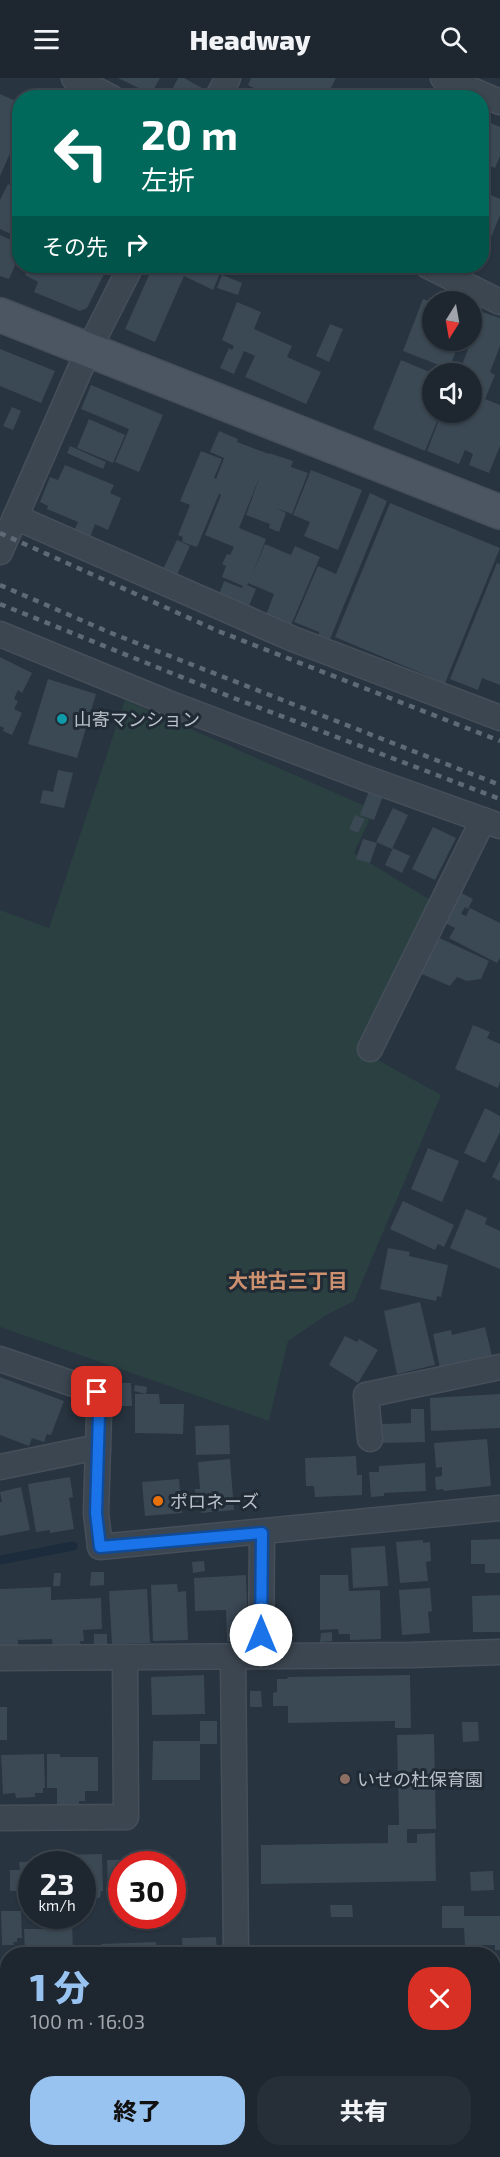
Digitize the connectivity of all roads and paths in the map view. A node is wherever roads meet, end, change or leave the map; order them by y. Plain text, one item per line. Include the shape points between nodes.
1 (74, 78) edge
2 (443, 78) edge
3 (97, 90) edge
4 (472, 90) edge
5 (127, 273) edge
6 (442, 273) edge
7 (500, 302) edge
8 (0, 315) edge
9 (88, 351) junction
10 (500, 512) edge
11 (15, 517) junction
12 (0, 552) edge
13 (0, 634) edge
14 (500, 718) edge
15 (492, 823) edge
16 (370, 1049) dead end
17 (0, 1359) edge
18 (500, 1367) edge
19 (370, 1439) dead end
20 (98, 1447) junction
21 (0, 1467) edge
22 (500, 1508) edge
23 (262, 1533) junction
24 (500, 1652) edge
25 (261, 1656) junction
26 (233, 1657) junction
27 (0, 1658) edge
28 (125, 1658) junction
29 (0, 1818) edge
30 (236, 1947) edge

1 - 3 street
2 - 4 street
5 - 9 street
6 - 7 street
8 - 9 street
9 - 10 street
9 - 11 street
11 - 12 street
11 - 14 street via 293,639
13 - 15 street via 166,702
15 - 16 street
17 - 20 street via 97,1392
18 - 19 street via 366,1395
20 - 21 street
20 - 23 street via 96,1513 100,1547
22 - 23 street
23 - 25 street
24 - 25 street
25 - 26 street
26 - 28 street
26 - 30 street
27 - 28 street
28 - 29 street via 126,1817

